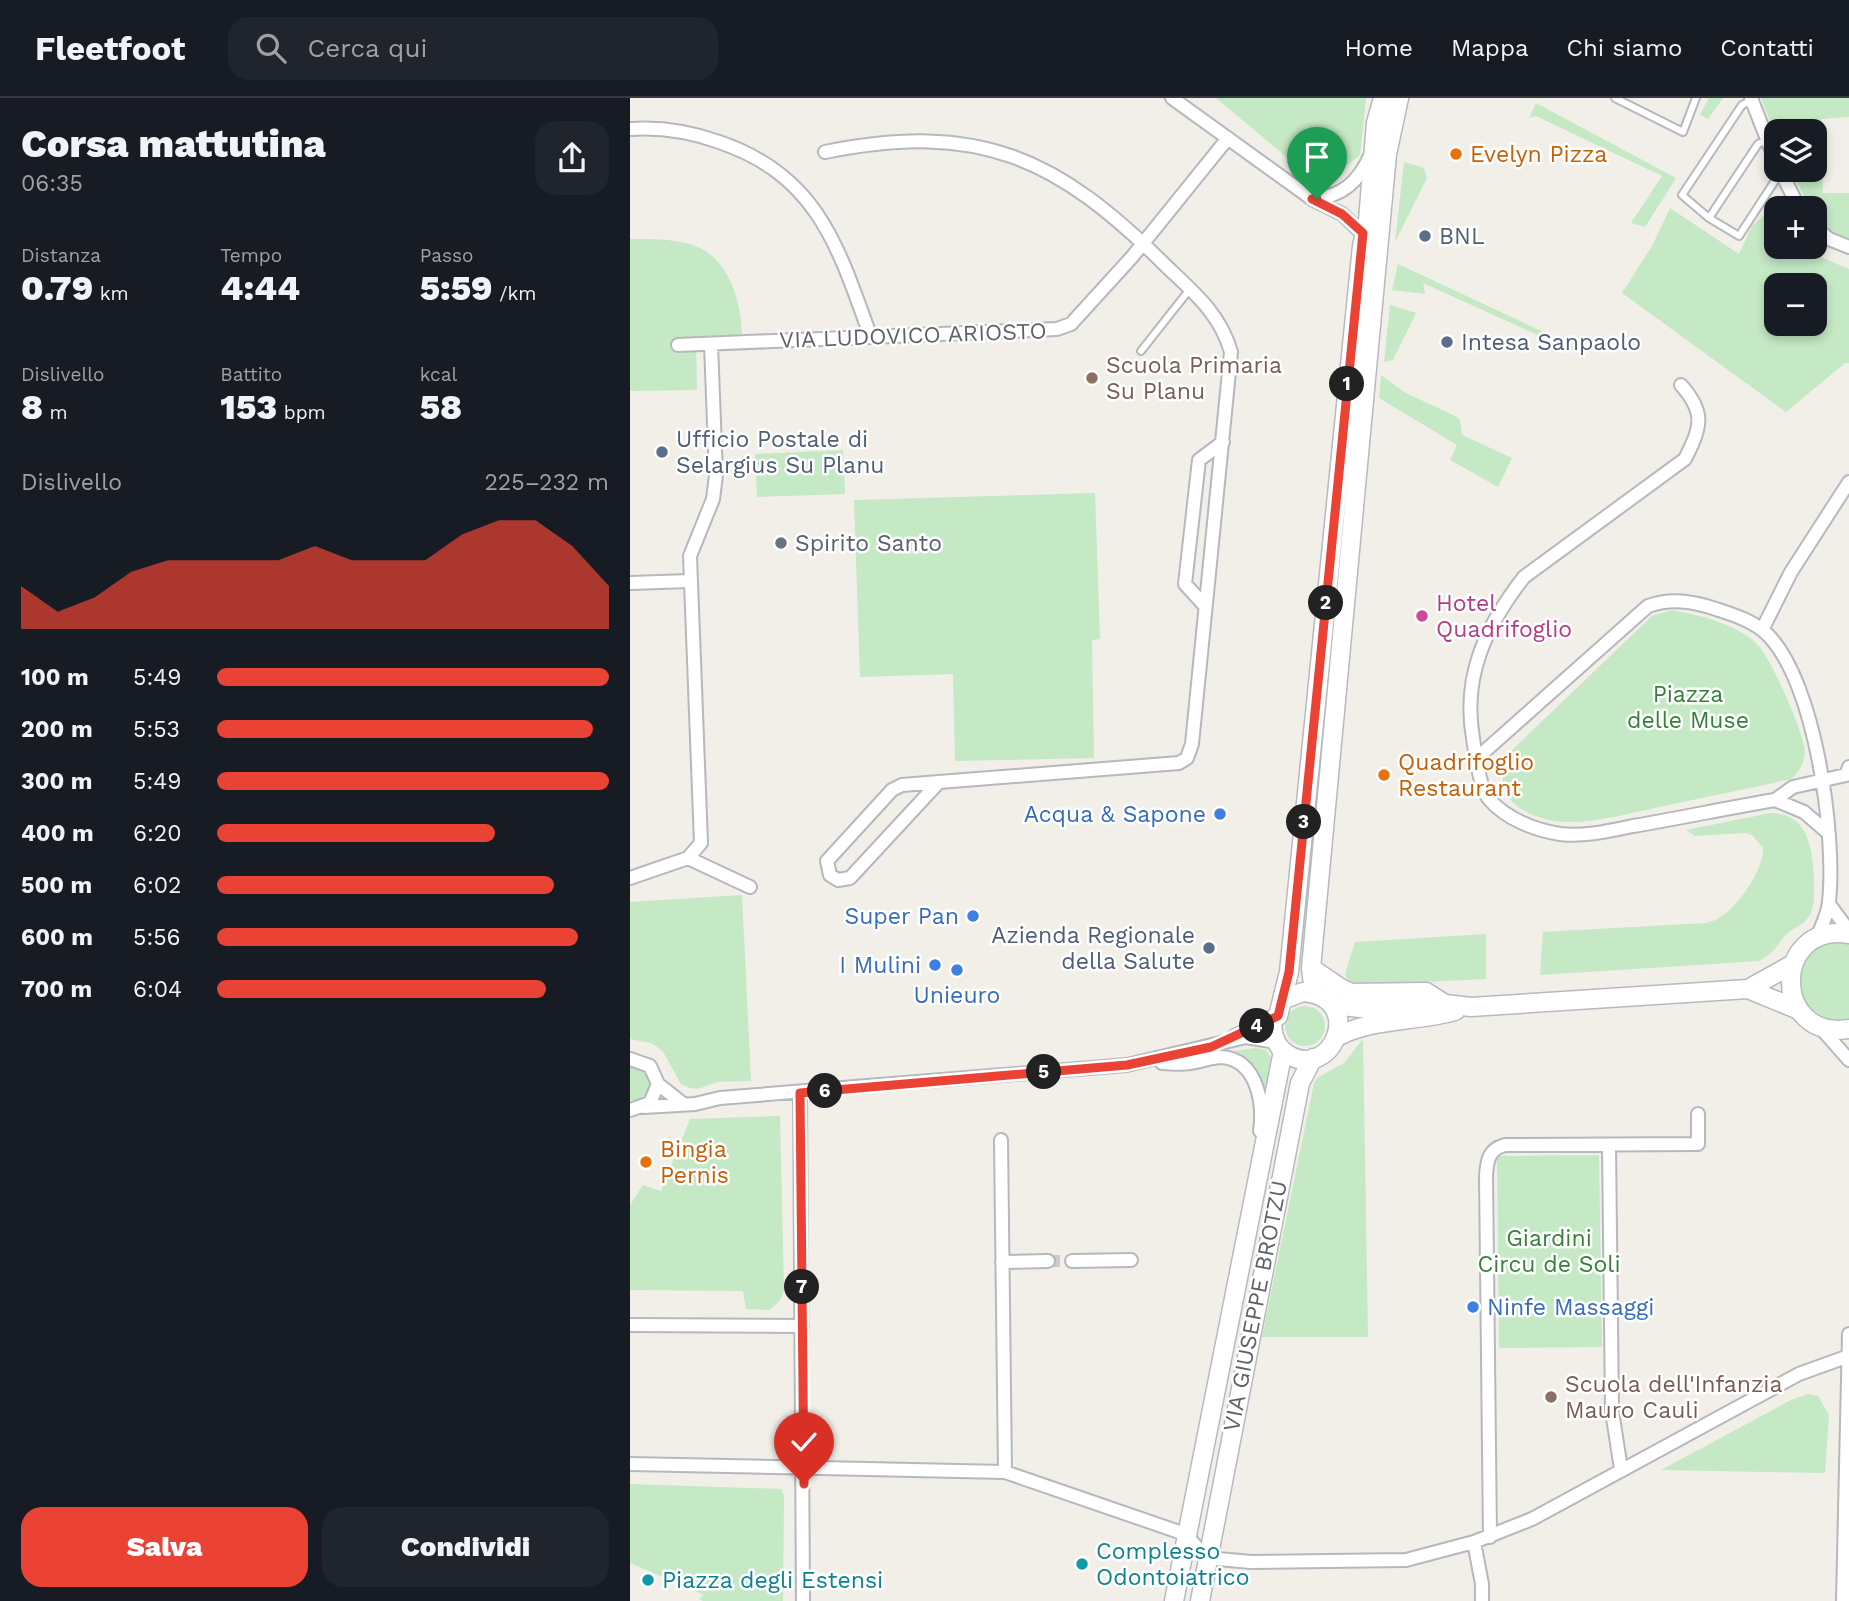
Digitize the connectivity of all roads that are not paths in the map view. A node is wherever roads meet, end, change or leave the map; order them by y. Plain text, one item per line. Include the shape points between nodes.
1 (1172, 98) edge
2 (1383, 98) edge
3 (1399, 98) edge
4 (1615, 98) edge
5 (1696, 98) edge
6 (1751, 99) edge
7 (630, 129) edge
8 (1764, 135) edge
9 (1228, 138) junction
10 (1764, 141) edge
11 (1375, 143) junction
12 (825, 152) dead end
13 (1775, 182) edge
14 (1312, 199) junction
15 (1709, 218) junction
16 (1363, 233) junction
17 (1827, 237) edge
18 (1143, 243) junction
19 (1849, 247) edge
20 (1190, 289) junction
21 (870, 335) junction
22 (711, 344) junction
23 (678, 345) dead end
24 (1141, 351) dead end
25 (1681, 385) dead end
26 (1223, 442) junction
27 (1849, 482) edge
28 (690, 581) junction
29 (630, 583) edge
30 (1205, 606) junction
31 (1762, 630) junction
32 (1476, 758) junction
33 (1849, 767) edge
34 (1824, 780) junction
35 (939, 782) junction
36 (1775, 800) junction
37 (1827, 832) junction
38 (688, 858) junction
39 (630, 878) edge
40 (750, 887) dead end
41 (1829, 904) junction
42 (1849, 932) edge
43 (1816, 938) junction
44 (1793, 964) junction
45 (1311, 968) junction
46 (1748, 989) junction
47 (1314, 993) junction
48 (1445, 1004) junction
49 (1332, 1006) junction
50 (1471, 1007) junction
51 (1280, 1008) junction
52 (1799, 1010) junction
53 (1820, 1026) junction
54 (1849, 1029) edge
55 (1337, 1037) junction
56 (1211, 1047) junction
57 (1279, 1047) junction
58 (1313, 1058) junction
59 (630, 1059) edge
60 (1849, 1060) edge
61 (1127, 1065) junction
62 (658, 1084) junction
63 (800, 1093) junction
64 (682, 1103) junction
65 (644, 1107) junction
66 (630, 1110) edge
67 (1698, 1114) dead end
68 (1001, 1140) dead end
69 (1609, 1145) junction
70 (1260, 1160) junction
71 (1131, 1260) dead end
72 (1048, 1261) tunnel mouth
73 (1072, 1261) tunnel mouth
74 (1002, 1262) junction
75 (630, 1325) edge
76 (802, 1326) junction
77 (1849, 1334) edge
78 (1846, 1357) junction
79 (630, 1464) edge
80 (804, 1468) junction
81 (1621, 1469) junction
82 (1005, 1472) junction
83 (1185, 1534) junction
84 (1490, 1536) junction
85 (1474, 1542) junction
86 (1208, 1558) junction
87 (803, 1601) edge
88 (1174, 1601) edge
89 (1200, 1601) edge
90 (1482, 1601) edge
91 (1843, 1601) edge

1 - 9 street
2 - 11 street
3 - 45 street via 1387,154
4 - 5 lane via 1683,132
6 - 8 street
6 - 15 lane via 1742,105 1682,195
7 - 21 street via 679,131 708,138 771,165 824,222
9 - 14 street
9 - 18 street, VIA LUDOVICO ARIOSTO
10 - 15 lane
11 - 14 street via 1348,188
11 - 16 street
12 - 18 street via 876,143 947,141 1005,153 1066,182
13 - 15 lane via 1739,236
14 - 16 street via 1342,214
16 - 51 street via 1289,972
17 - 19 street
18 - 20 street
18 - 21 street, VIA LUDOVICO ARIOSTO via 1072,324 1057,329
20 - 24 lane
20 - 26 street via 1220,322 1231,352
21 - 22 street, VIA LUDOVICO ARIOSTO
22 - 23 street, VIA LUDOVICO ARIOSTO
22 - 28 street via 716,475 713,499 690,556
25 - 32 street via 1695,401 1700,417 1685,459 1548,557 1524,577 1505,602 1470,681 1468,709
26 - 30 street
26 - 30 street via 1199,460 1186,570 1185,583
27 - 31 street via 1791,572
28 - 29 street
28 - 38 street via 701,843
30 - 35 street via 1187,758 1172,763
31 - 32 street via 1698,603 1663,601 1648,606
31 - 34 street via 1785,661 1800,695
32 - 36 street via 1488,798 1535,829 1561,834 1586,835
33 - 34 street via 1846,775
34 - 36 street via 1793,787
34 - 37 street
35 - 35 street via 892,790 827,861 830,875 850,878
36 - 37 street via 1804,812
37 - 41 street
38 - 39 street
38 - 40 street
41 - 42 street
41 - 43 street
42 - 43 street
43 - 44 street
44 - 46 street
44 - 52 street via 1790,988
45 - 47 street
45 - 48 street via 1353,993 1426,992
46 - 50 street
46 - 52 street
47 - 49 street
47 - 51 street via 1303,992
48 - 49 street via 1379,1010
48 - 50 street
49 - 55 street via 1337,1015
50 - 55 street via 1354,1028
51 - 56 street
51 - 57 street via 1272,1020
52 - 53 street
53 - 54 street
53 - 60 street
55 - 58 street
56 - 57 street via 1245,1037
56 - 61 street
57 - 58 street via 1303,1059
57 - 70 street, VIA GIUSEPPE BROTZU
58 - 86 street, VIA GIUSEPPE BROTZU via 1300,1083
59 - 62 street via 650,1066
61 - 63 street
61 - 70 street, VIA GIUSEPPE BROTZU via 1188,1064 1221,1057 1242,1065 1254,1081 1262,1105
62 - 64 street
62 - 65 street via 653,1099
63 - 64 street
63 - 76 street
64 - 65 street
65 - 66 street
67 - 69 street via 1698,1144
68 - 74 street
69 - 81 street via 1612,1412
69 - 84 street via 1496,1147 1486,1162
70 - 83 street, VIA GIUSEPPE BROTZU
71 - 73 street
72 - 74 street
74 - 82 street
75 - 76 street
76 - 80 street
77 - 78 street
78 - 81 street via 1799,1374
78 - 91 street
79 - 80 street
80 - 82 street
80 - 87 street
81 - 84 street
82 - 83 street
83 - 86 street
83 - 88 street, VIA GIUSEPPE BROTZU
84 - 85 street
85 - 86 street via 1406,1560 1251,1562
85 - 90 street
86 - 89 street, VIA GIUSEPPE BROTZU

